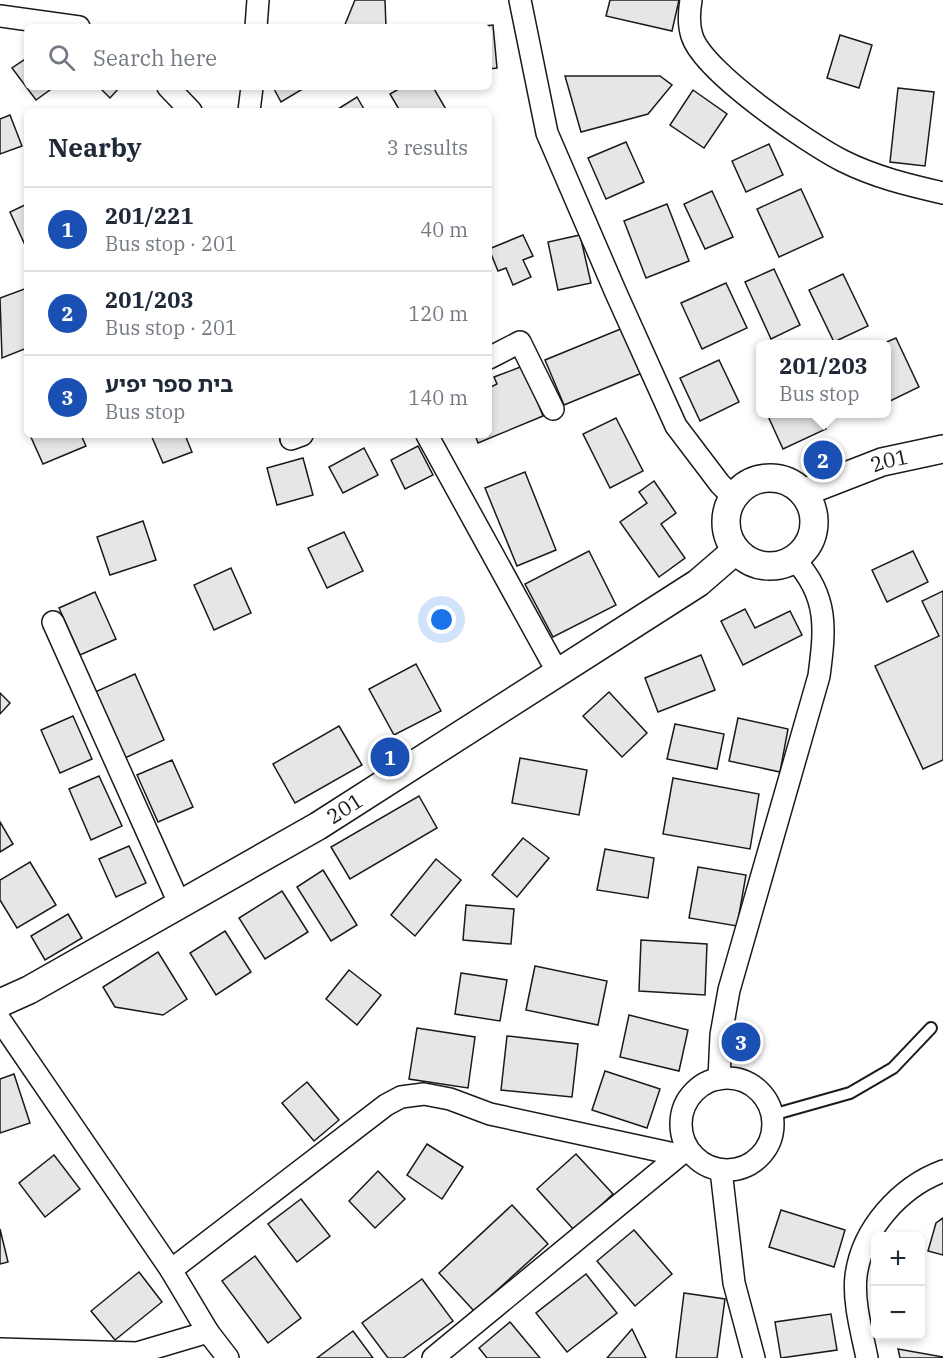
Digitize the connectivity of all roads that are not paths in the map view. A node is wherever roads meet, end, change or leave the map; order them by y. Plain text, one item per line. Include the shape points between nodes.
1 (258, 0) edge
2 (520, 0) edge
3 (692, 0) edge
4 (0, 16) edge
5 (57, 24) edge
6 (256, 24) edge
7 (171, 90) edge
8 (252, 90) edge
9 (188, 108) edge
10 (249, 108) edge
11 (943, 193) edge
12 (492, 356) edge
13 (553, 409) dead end
14 (429, 438) edge
15 (943, 449) edge
16 (807, 495) junction
17 (733, 496) junction
18 (735, 551) junction
19 (795, 560) junction
20 (53, 622) dead end
21 (558, 673) junction
22 (179, 903) junction
23 (0, 1003) edge
24 (0, 1020) edge
25 (931, 1028) dead end
26 (718, 1079) junction
27 (772, 1115) junction
28 (683, 1152) junction
29 (721, 1170) junction
30 (943, 1171) edge
31 (171, 1270) junction
32 (208, 1332) junction
33 (0, 1349) edge
34 (228, 1358) edge
35 (433, 1358) edge
36 (754, 1358) edge
37 (867, 1358) edge

1 - 6 street
2 - 17 street via 547,133 676,426
3 - 11 street via 688,14 692,37 703,57 758,105 841,160 888,180
4 - 5 street
7 - 9 street
8 - 10 street
12 - 13 street via 520,342
14 - 21 street
15 - 16 street, 201 via 882,462 815,488
16 - 17 street via 797,485 768,476 749,483
16 - 19 street via 812,531
17 - 18 street via 726,519 727,537
18 - 19 street via 764,566
18 - 21 street, 201 via 698,583
19 - 26 street via 806,572 821,602 825,630 819,676 729,990
20 - 22 street
21 - 22 street, 201 via 318,826
22 - 23 street, 201
24 - 31 street
25 - 27 lane via 893,1068 850,1093
26 - 27 street via 732,1078 758,1090
26 - 28 street via 699,1089 685,1106 681,1120
27 - 29 street via 769,1144 761,1156 749,1165
28 - 29 street
28 - 31 street via 490,1114 450,1099 424,1094 400,1096
28 - 35 street
29 - 36 street via 734,1283
30 - 37 street via 929,1176 890,1206 865,1241 856,1277
31 - 32 street
32 - 33 street via 136,1353
32 - 34 street

